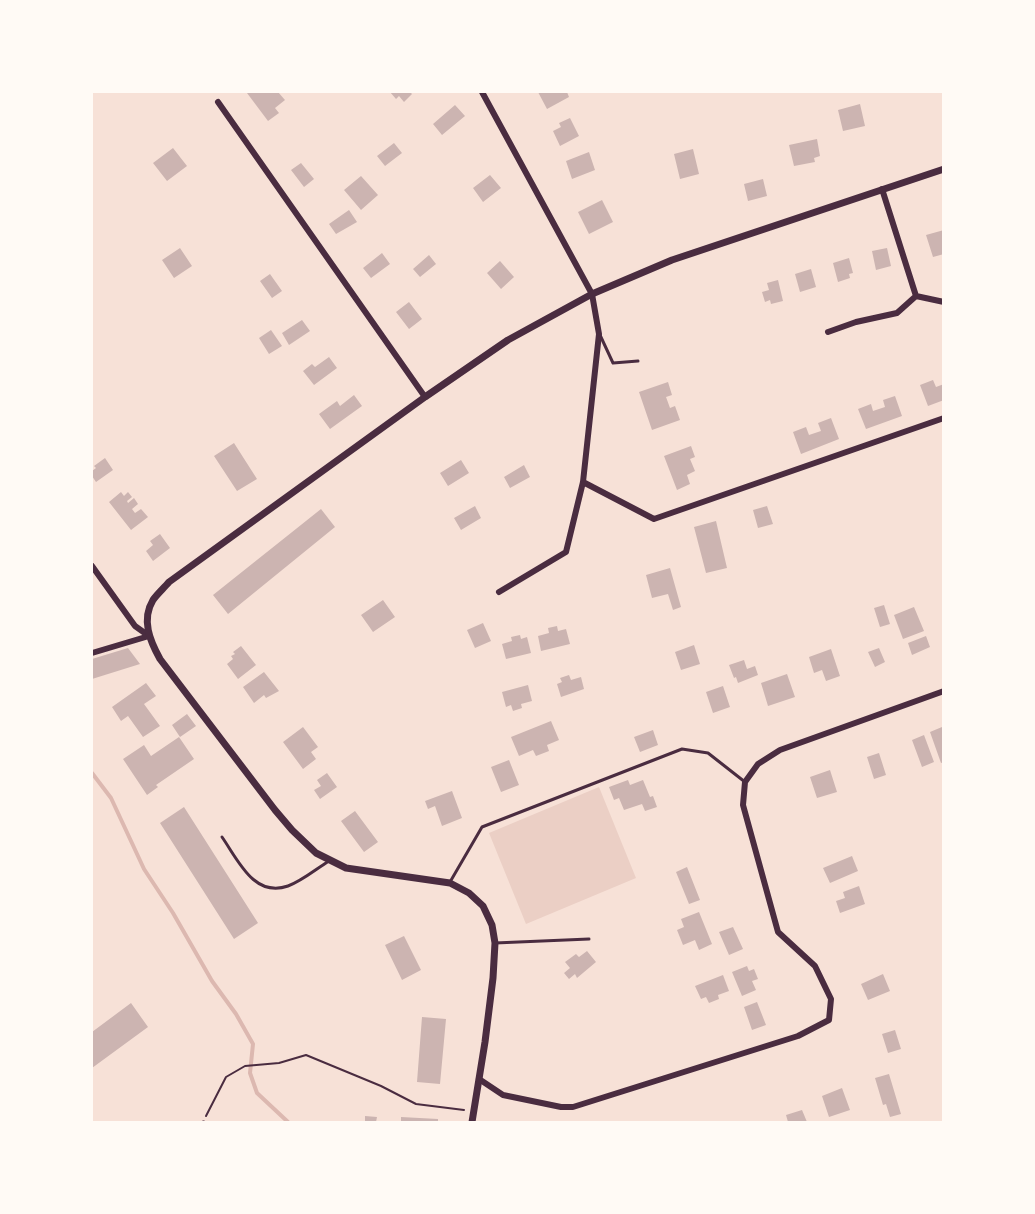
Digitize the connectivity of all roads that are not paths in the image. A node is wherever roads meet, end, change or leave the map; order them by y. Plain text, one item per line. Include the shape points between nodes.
1 (482, 92) edge
2 (218, 102) dead end
3 (944, 169) edge
4 (882, 189) junction
5 (592, 294) junction
6 (916, 296) junction
7 (944, 302) edge
8 (828, 332) dead end
9 (599, 334) junction
10 (638, 361) dead end
11 (425, 397) junction
12 (944, 418) edge
13 (583, 482) junction
14 (92, 566) edge
15 (499, 592) dead end
16 (149, 636) junction
17 (92, 653) edge
18 (944, 691) edge
19 (745, 782) junction
20 (222, 837) dead end
21 (329, 861) junction
22 (450, 883) junction
23 (588, 939) dead end
24 (495, 943) junction
25 (479, 1078) junction
26 (472, 1122) edge

1 - 5 street
2 - 11 street
3 - 4 street
4 - 5 street via 672,260
4 - 6 street
5 - 9 street
5 - 11 street via 508,340
6 - 7 street
6 - 8 street via 897,313 856,321
9 - 10 lane via 614,363
9 - 13 street
11 - 16 street via 170,582 153,601 147,621
12 - 13 street via 654,519
13 - 15 street via 566,552
14 - 16 street via 135,626
16 - 17 street
16 - 21 street via 168,671 275,810 305,844
18 - 19 street via 780,750 758,764
19 - 22 lane via 708,753 682,749 482,827
19 - 25 street via 743,805 778,932 816,966 831,999 829,1020 798,1036 573,1107 503,1095
20 - 21 lane via 254,882 264,888 289,886
21 - 22 street via 346,868
22 - 24 street via 470,893 483,906
23 - 24 lane
24 - 25 street
25 - 26 street

